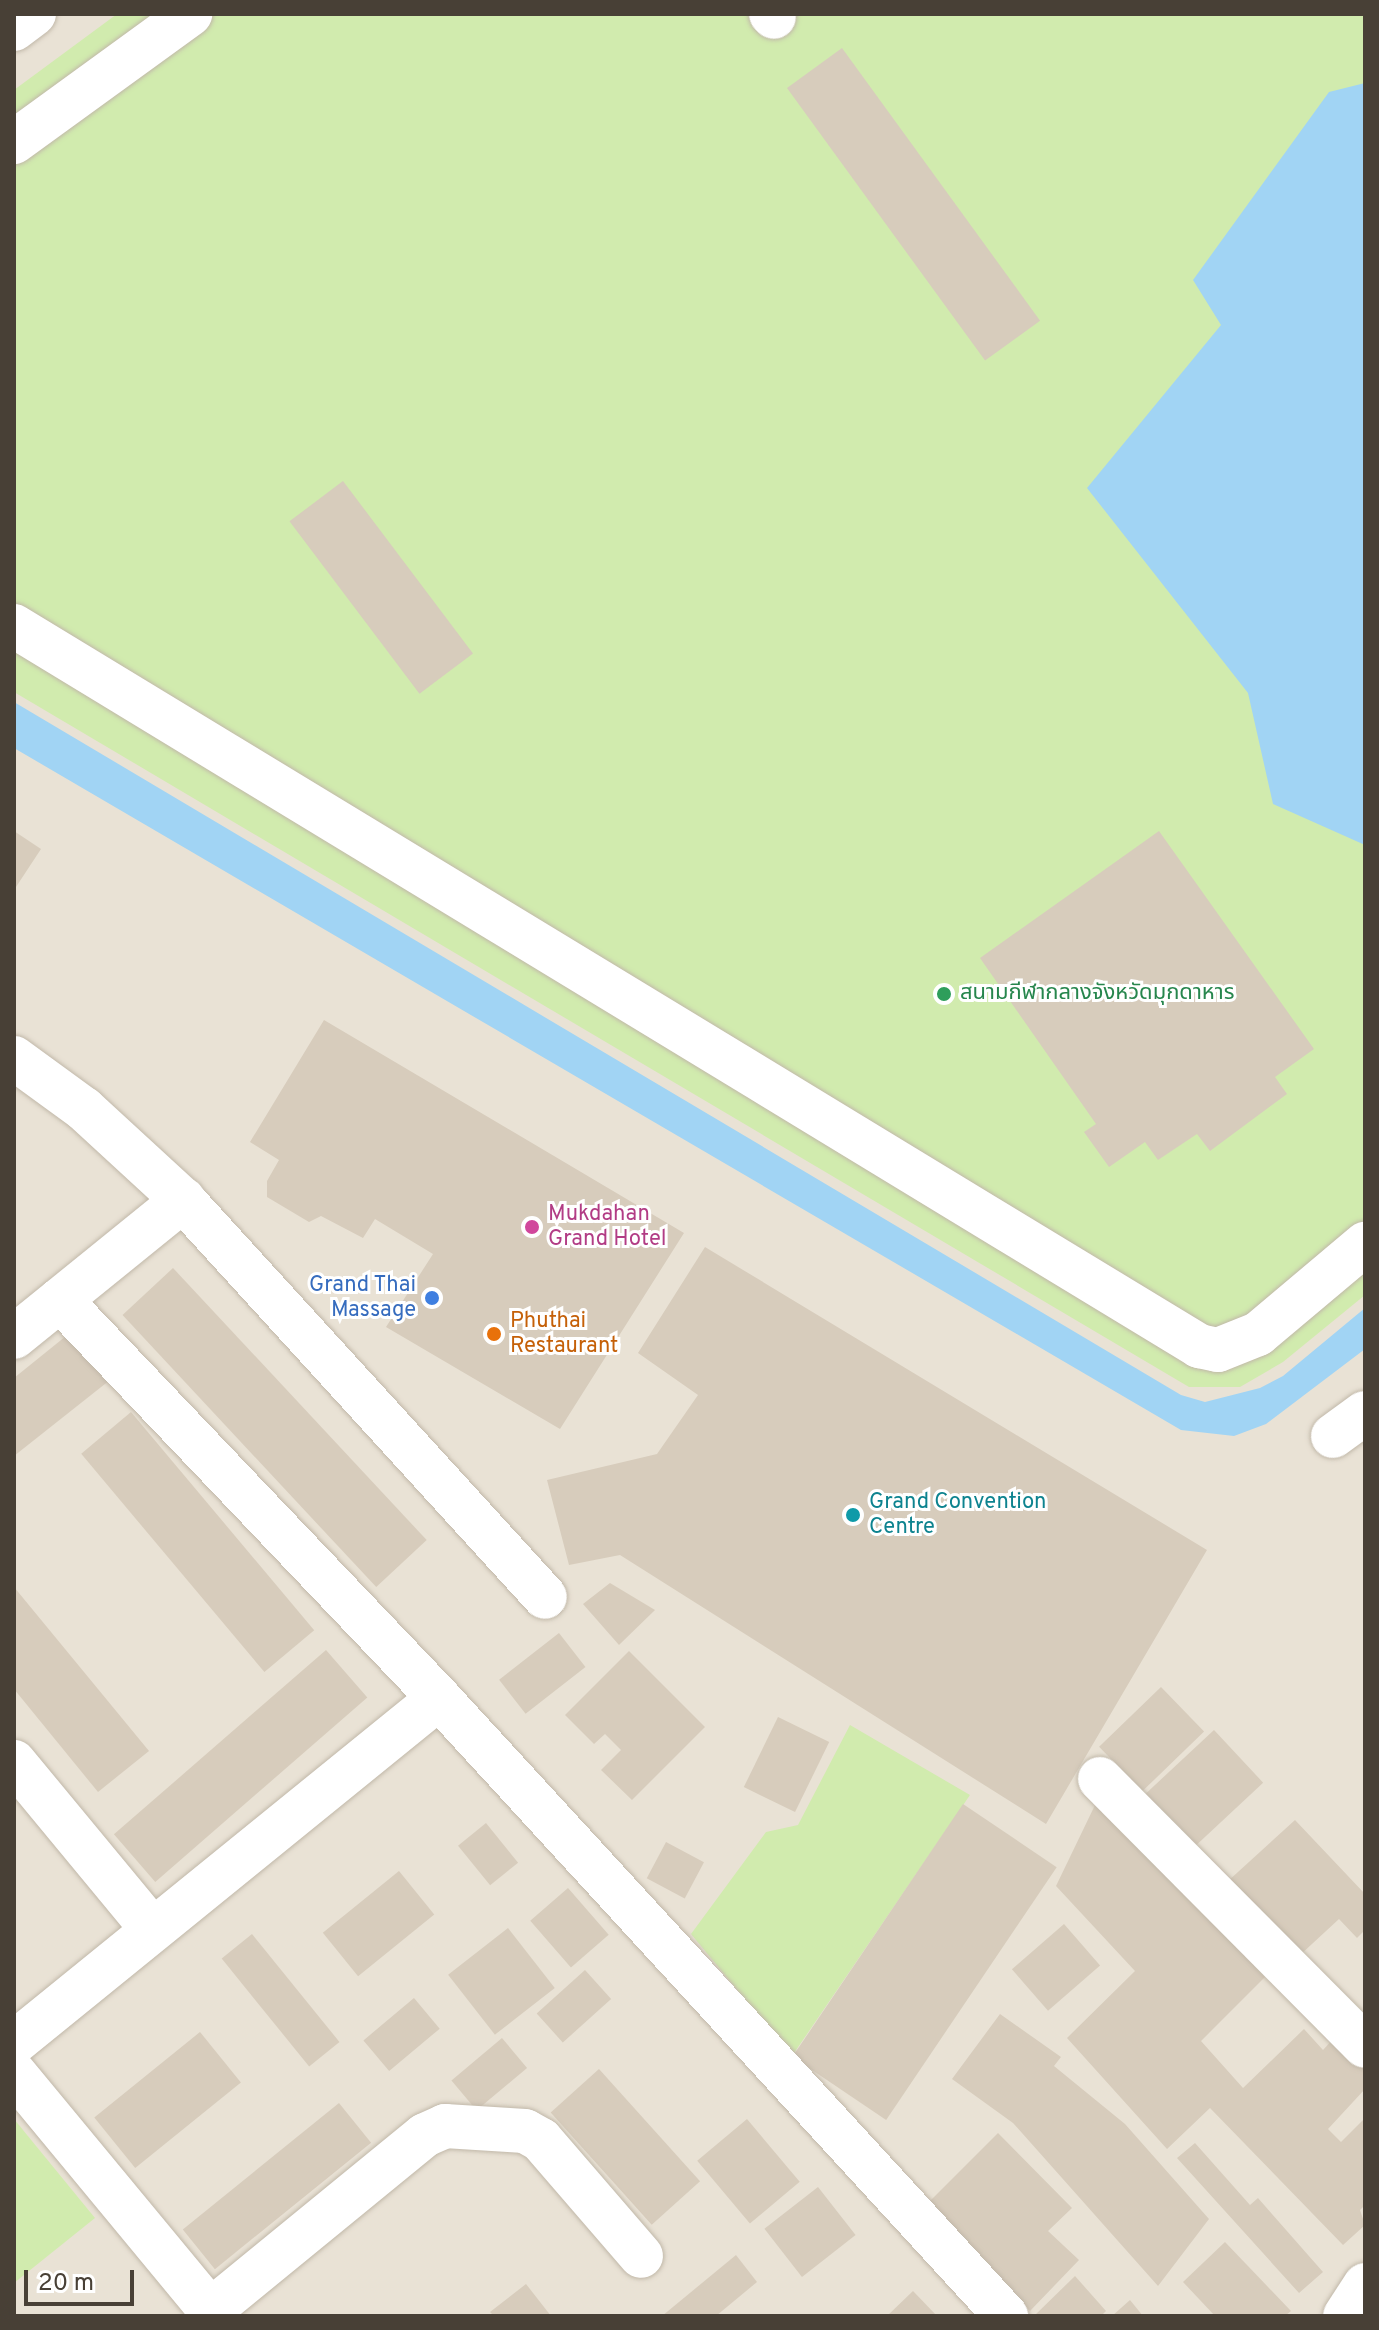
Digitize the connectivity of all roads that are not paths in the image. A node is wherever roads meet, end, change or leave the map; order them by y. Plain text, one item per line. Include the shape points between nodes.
1 (34, 14) edge
2 (190, 14) edge
3 (14, 29) edge
4 (14, 142) edge
5 (14, 626) edge
6 (14, 1058) edge
7 (183, 1200) junction
8 (1365, 1244) edge
9 (60, 1300) junction
10 (14, 1337) edge
11 (545, 1597) dead end
12 (439, 1698) junction
13 (14, 1762) edge
14 (1100, 1779) dead end
15 (152, 1929) junction
16 (14, 2043) edge
17 (1365, 2046) edge
18 (14, 2073) edge
19 (641, 2256) dead end
20 (1365, 2285) edge
21 (213, 2313) edge
22 (1006, 2316) edge
23 (1345, 2316) edge

1 - 3 street
2 - 4 street
5 - 8 street via 1199,1346 1218,1350 1258,1334
6 - 7 street via 84,1109
7 - 9 street
7 - 11 street
9 - 10 street
9 - 12 street
12 - 15 street
12 - 22 street
13 - 15 street
14 - 17 street
15 - 16 street
18 - 21 street
19 - 21 street via 541,2140 525,2131 445,2126 425,2135
20 - 23 street

